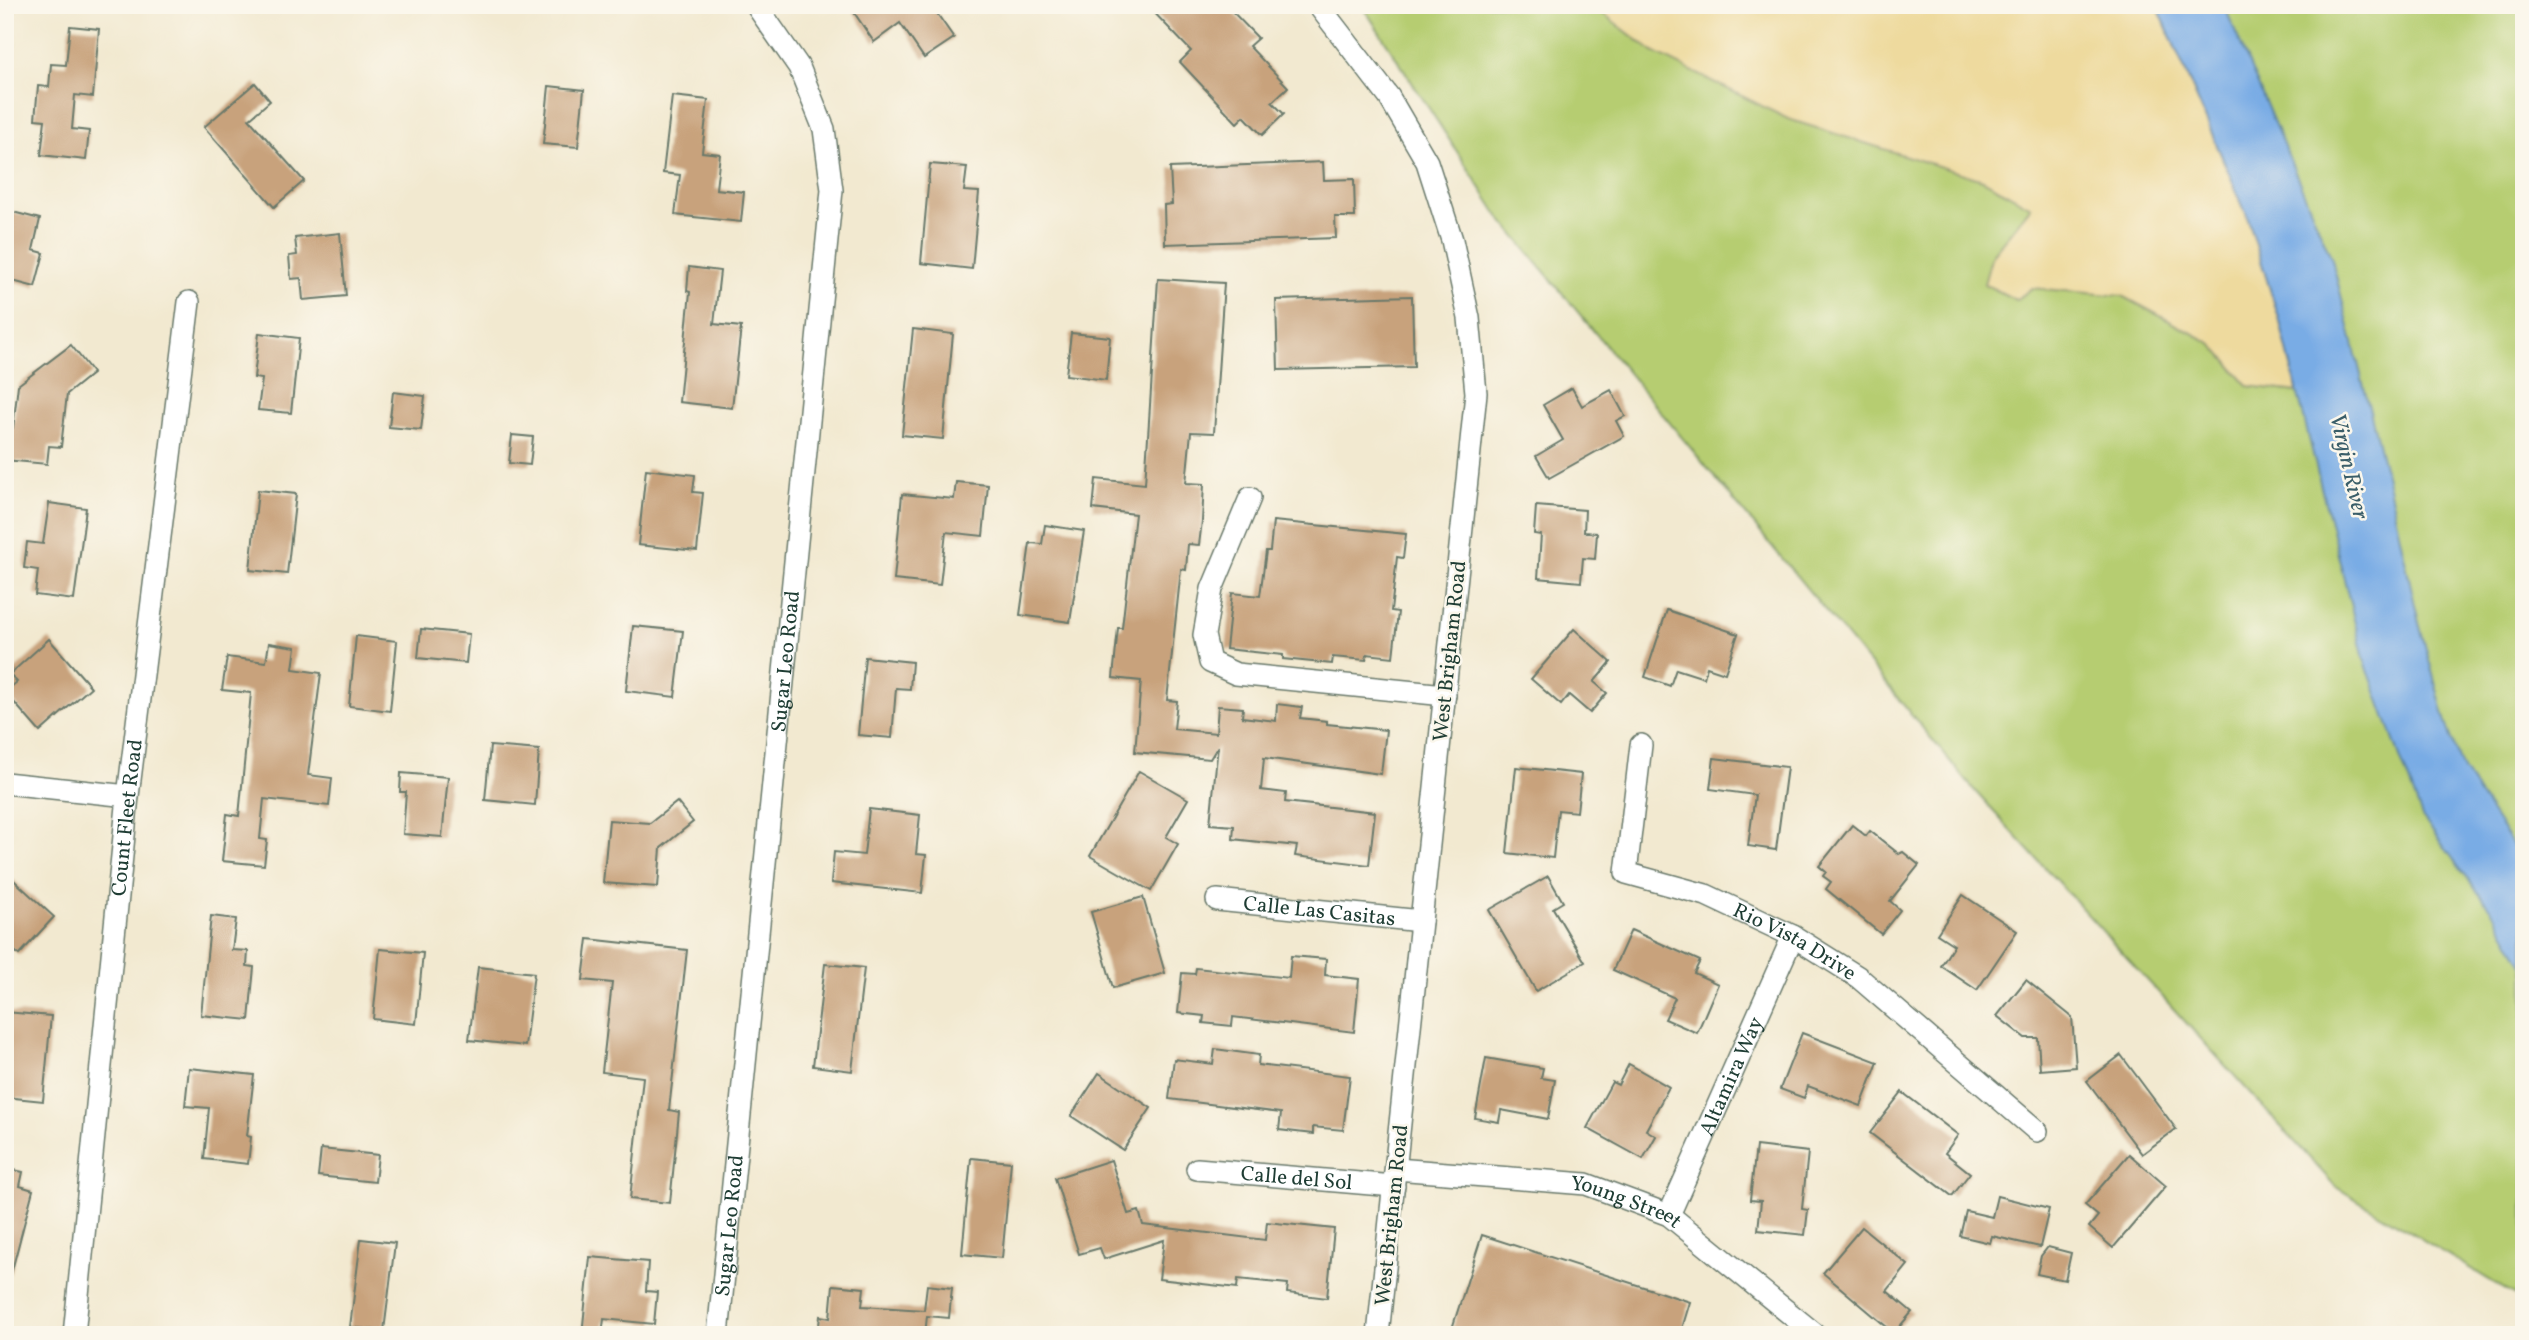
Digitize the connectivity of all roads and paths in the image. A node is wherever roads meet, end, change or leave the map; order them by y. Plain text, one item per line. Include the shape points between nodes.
1 (756, 5) edge
2 (1318, 5) edge
3 (189, 302) dead end
4 (1250, 498) dead end
5 (1445, 695) junction
6 (1641, 745) dead end
7 (5, 783) edge
8 (128, 796) junction
9 (1217, 900) dead end
10 (1421, 921) junction
11 (1793, 936) junction
12 (2037, 1131) dead end
13 (1197, 1169) dead end
14 (1395, 1177) junction
15 (1669, 1215) junction
16 (74, 1335) edge
17 (718, 1335) edge
18 (1378, 1335) edge
19 (1816, 1335) edge

1 - 17 street, Sugar Leo Road via 799,67 824,129 832,190
2 - 5 street, West Brigham Road via 1389,97 1427,163 1452,240 1469,317 1476,393
3 - 8 street, Count Fleet Road
4 - 5 street via 1212,589 1204,635 1210,662 1236,674
5 - 10 street, West Brigham Road
6 - 11 street, Rio Vista Drive via 1626,873 1706,895
7 - 8 street
8 - 16 street, Count Fleet Road
9 - 10 street, Calle Las Casitas
10 - 14 street, West Brigham Road
11 - 12 street, Rio Vista Drive via 1858,977
11 - 15 street, Altamira Way
13 - 14 street, Calle del Sol
14 - 15 street, Young Street via 1586,1184
14 - 18 street, West Brigham Road
15 - 19 street, Young Street

